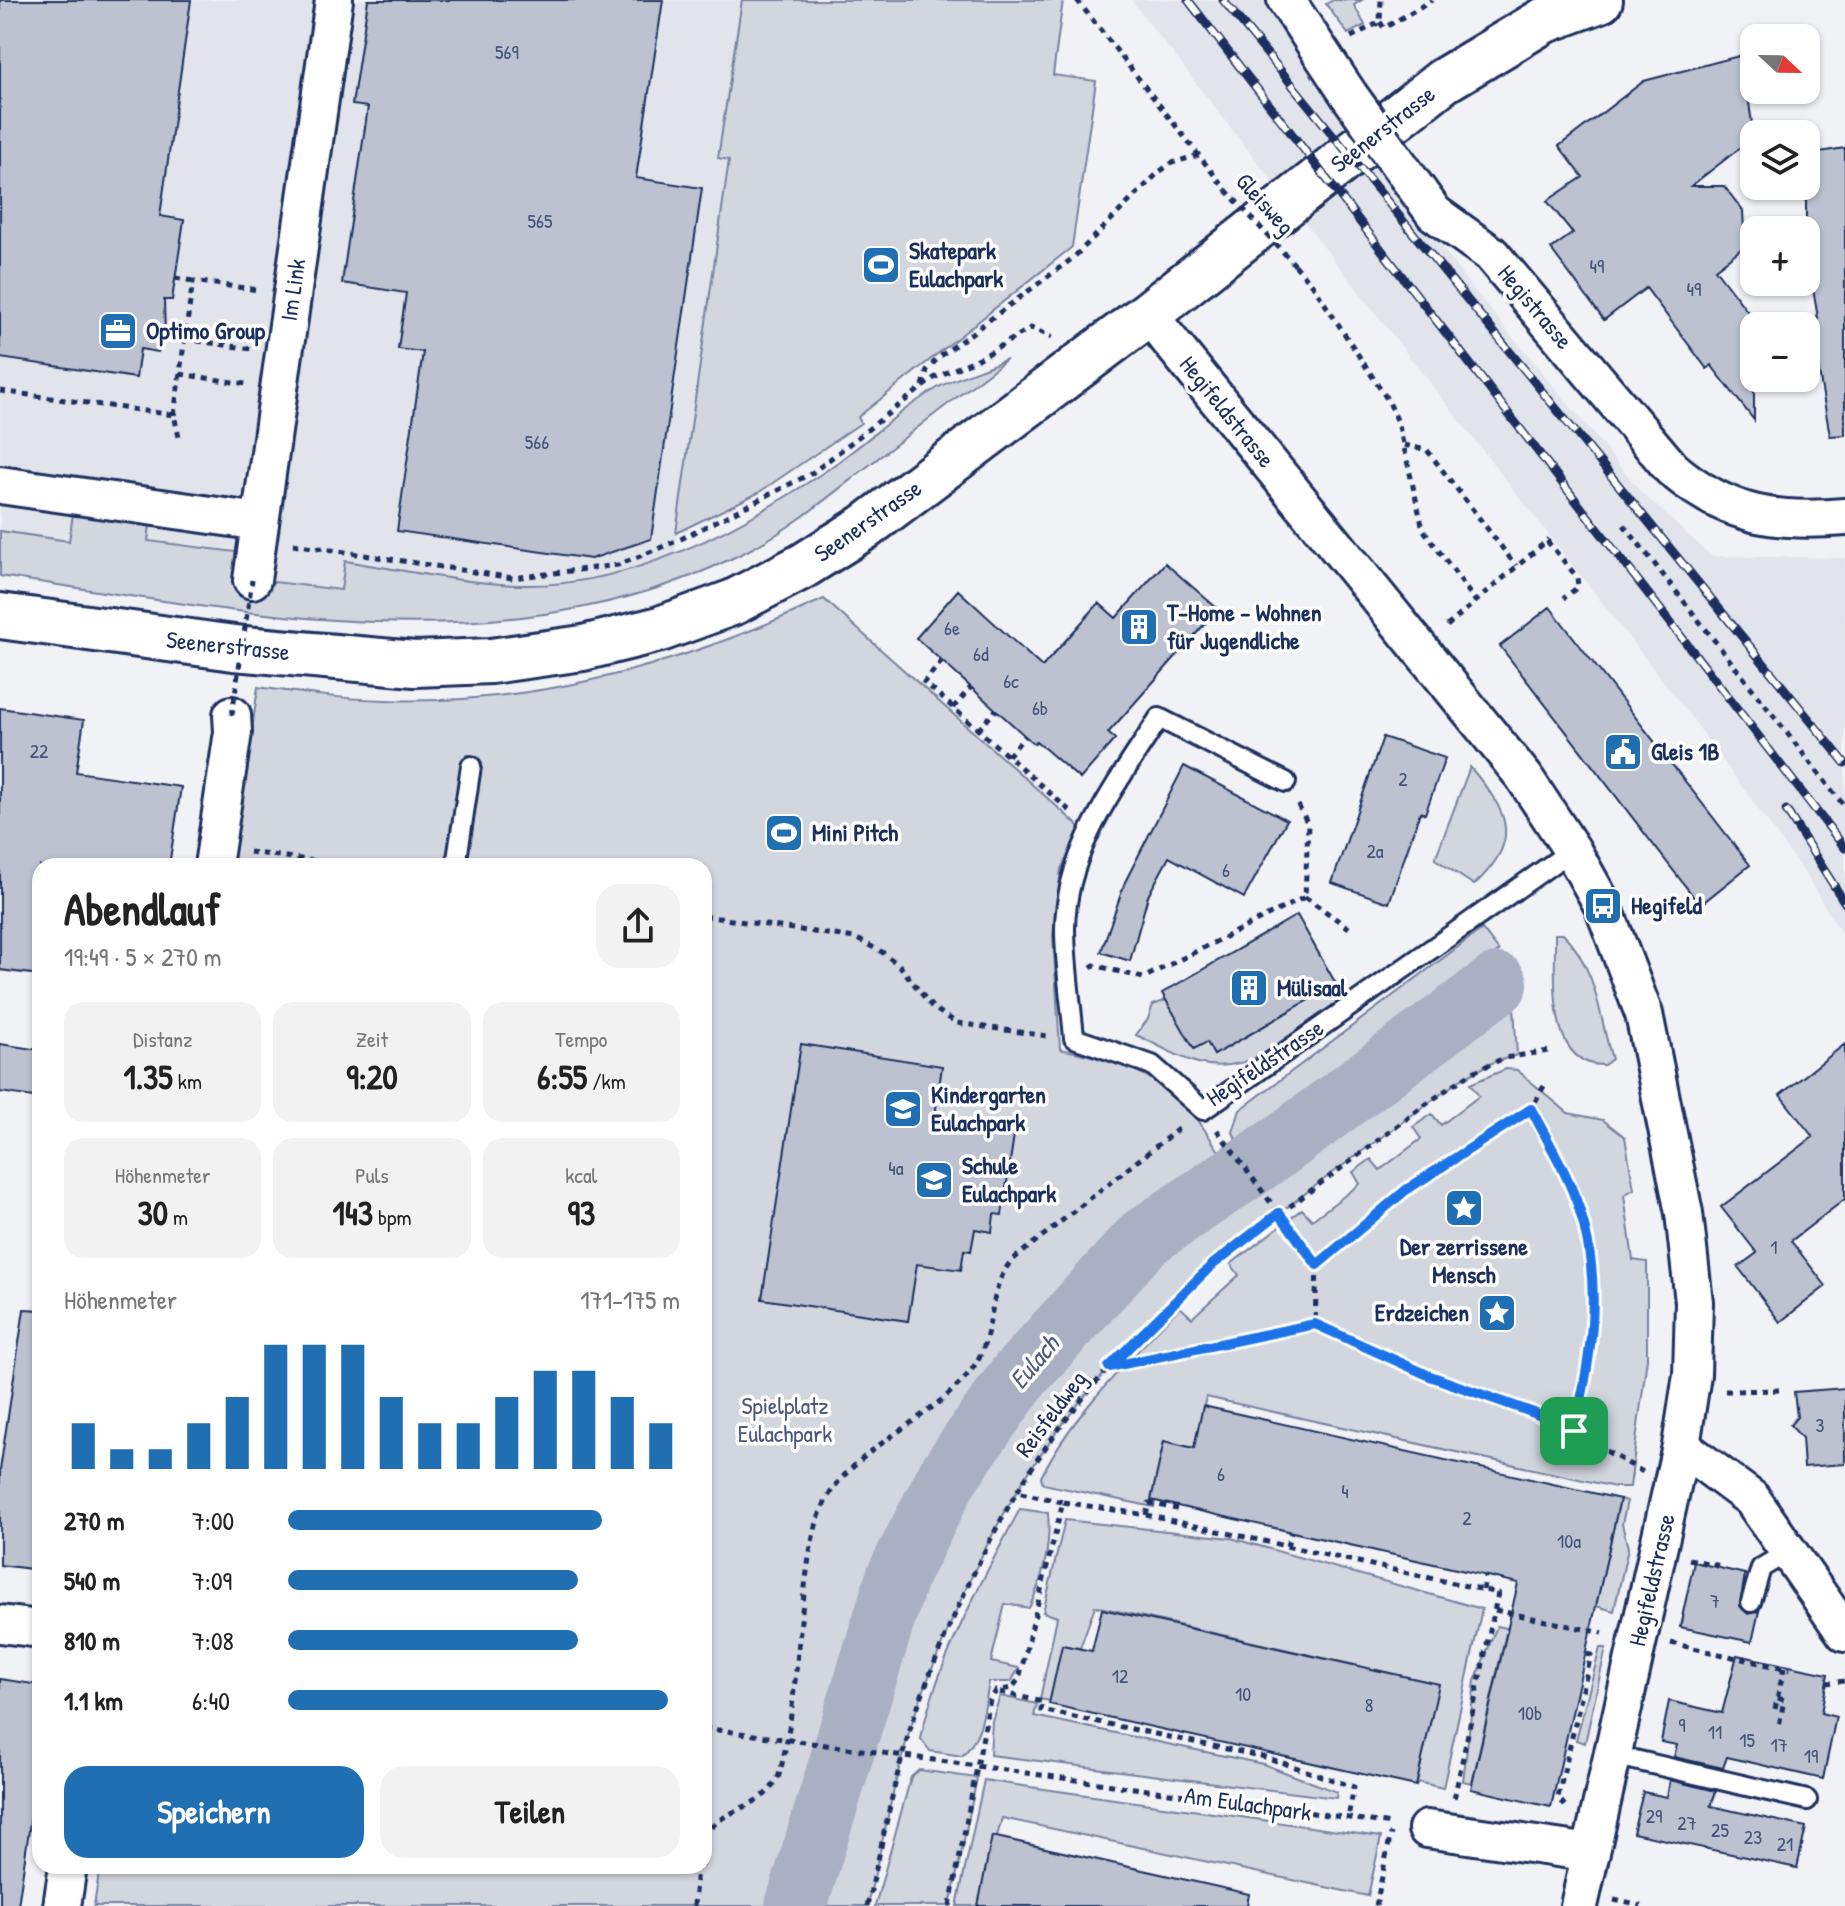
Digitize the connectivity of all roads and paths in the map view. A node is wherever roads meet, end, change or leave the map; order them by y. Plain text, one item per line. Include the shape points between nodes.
1 (334, 0) edge
2 (1077, 0) edge
3 (1286, 0) edge
4 (1381, 0) edge
5 (1432, 0) edge
6 (1600, 0) edge
7 (1380, 22) junction
8 (1347, 39) dead end
9 (1199, 155) junction
10 (1239, 190) dead end
11 (1227, 200) dead end
12 (175, 278) dead end
13 (193, 281) junction
14 (292, 295) junction
15 (1148, 314) junction
16 (1064, 327) dead end
17 (1052, 337) junction
18 (185, 339) junction
19 (1040, 346) dead end
20 (281, 371) junction
21 (180, 374) junction
22 (923, 386) junction
23 (0, 391) edge
24 (174, 415) junction
25 (179, 437) dead end
26 (1404, 445) junction
27 (0, 485) edge
28 (1845, 517) edge
29 (1624, 525) dead end
30 (272, 532) junction
31 (1516, 566) junction
32 (252, 580) joint
33 (1564, 598) dead end
34 (1476, 602) junction
35 (0, 616) edge
36 (240, 617) dead end
37 (255, 618) dead end
38 (1441, 631) dead end
39 (942, 661) dead end
40 (971, 687) dead end
41 (953, 708) junction
42 (996, 710) dead end
43 (232, 715) joint
44 (978, 730) junction
45 (1025, 736) dead end
46 (1008, 756) junction
47 (471, 766) dead end
48 (1286, 782) joint
49 (1845, 807) edge
50 (1090, 829) junction
51 (1572, 850) junction
52 (215, 857) edge
53 (457, 858) edge
54 (1305, 897) junction
55 (712, 917) edge
56 (1349, 928) dead end
57 (1094, 965) dead end
58 (1074, 1038) junction
59 (1549, 1051) dead end
60 (1544, 1086) dead end
61 (1531, 1109) junction
62 (1203, 1110) junction
63 (1228, 1145) dead end
64 (1279, 1213) junction
65 (1317, 1265) junction
66 (1315, 1324) junction
67 (1109, 1367) junction
68 (1785, 1390) dead end
69 (1720, 1391) dead end
70 (1574, 1431) junction
71 (1678, 1462) junction
72 (1017, 1492) junction
73 (1063, 1502) junction
74 (1177, 1509) dead end
75 (1146, 1515) junction
76 (1291, 1532) dead end
77 (1287, 1546) junction
78 (1788, 1552) junction
79 (1678, 1557) dead end
80 (1721, 1566) dead end
81 (1485, 1576) dead end
82 (1483, 1590) junction
83 (1751, 1602) dead end
84 (1495, 1610) junction
85 (0, 1624) edge
86 (32, 1628) edge
87 (1845, 1633) edge
88 (1615, 1635) dead end
89 (1658, 1640) dead end
90 (1585, 1654) dead end
91 (1845, 1681) edge
92 (1826, 1683) dead end
93 (996, 1691) junction
94 (1778, 1698) junction
95 (1775, 1709) dead end
96 (1779, 1726) dead end
97 (712, 1729) edge
98 (785, 1740) junction
99 (1613, 1755) junction
100 (904, 1757) junction
101 (1316, 1763) dead end
102 (979, 1769) junction
103 (1313, 1773) junction
104 (1807, 1800) dead end
105 (1575, 1816) dead end
106 (1348, 1818) junction
107 (1423, 1828) junction
108 (712, 1829) edge
109 (1591, 1853) junction
110 (67, 1874) edge
111 (696, 1874) edge
112 (1590, 1902) edge
113 (62, 1906) edge
114 (694, 1906) edge
115 (867, 1906) edge
116 (950, 1906) edge
117 (1376, 1906) edge
118 (1641, 1906) edge

1 - 14 street, Im Link
2 - 9 path, Gleisweg
3 - 28 street, Hegistrasse, bridge via 1434,213 1491,254 1672,469 1697,491 1766,518
4 - 7 path
5 - 7 path via 1384,28
6 - 15 main road, Seenerstrasse via 1543,21 1443,81
7 - 8 path
9 - 22 path via 1159,172 1073,258 938,358 927,370
9 - 26 path, Gleisweg, bridge via 1312,284 1389,402
10 - 11 path
12 - 13 path
13 - 14 path
13 - 18 path
14 - 20 street, Im Link
15 - 35 main road, Seenerstrasse via 865,527 734,602 660,629 522,657 415,664 234,648
15 - 51 street, Hegifeldstrasse via 1524,777
16 - 17 path
17 - 19 path
17 - 22 path via 1031,328
18 - 20 path
18 - 21 path
20 - 21 path
20 - 30 street, Im Link
21 - 24 path
22 - 30 path via 812,473 618,565 513,578
23 - 24 path
24 - 25 path
26 - 31 path via 1427,450
26 - 34 path, Gleisweg via 1423,529
27 - 30 street
29 - 49 path
30 - 32 street, Im Link
31 - 33 path via 1548,540 1577,577 1578,587
31 - 34 path
32 - 43 path, bridge
34 - 38 path
36 - 37 path
39 - 41 path via 924,682
40 - 41 path
41 - 44 path
42 - 44 path
43 - 52 street
44 - 46 path
45 - 46 path
46 - 50 path
47 - 53 lane
48 - 50 lane via 1159,718
48 - 54 path via 1308,824
50 - 58 lane via 1073,870 1065,927
51 - 62 lane, Hegifeldstrasse
51 - 71 street, Hegifeldstrasse via 1603,906 1644,1014 1684,1213 1694,1340
54 - 56 path
54 - 57 path via 1143,978
55 - 58 path via 855,938 900,966 932,1007 957,1023
58 - 62 lane, Hegifeldstrasse via 1152,1065
59 - 64 path, Reisfeldweg via 1504,1058 1471,1073
60 - 61 path
61 - 65 path via 1406,1190
61 - 70 path via 1580,1210 1591,1263 1589,1364
62 - 98 path via 1011,1261 997,1283 986,1339 974,1367 833,1489 815,1527
63 - 64 path
64 - 65 path
64 - 67 path, Reisfeldweg via 1211,1266
65 - 66 path
66 - 67 path
66 - 70 path via 1430,1376
67 - 72 path, Reisfeldweg
68 - 69 path
70 - 71 path via 1641,1471
71 - 78 street via 1752,1499
71 - 99 street, Hegifeldstrasse
72 - 73 path
72 - 100 path, Reisfeldweg via 948,1632
73 - 75 path
73 - 93 path via 1019,1679 1012,1688
74 - 75 path via 1149,1503
75 - 77 path
76 - 77 path
77 - 82 path
78 - 83 lane via 1761,1568
78 - 87 street
79 - 80 path
81 - 82 path
82 - 84 path via 1498,1593
84 - 88 path
84 - 107 path
85 - 86 street
89 - 94 path via 1787,1669
90 - 105 path via 1591,1655 1558,1797
91 - 92 path
93 - 102 path
93 - 103 path via 1043,1702 1041,1710 1201,1741
94 - 95 path
94 - 96 path via 1784,1700
97 - 98 path, Am Eulachpark
98 - 100 path, Am Eulachpark
98 - 108 path via 779,1775 768,1795 725,1815
99 - 104 lane
99 - 109 street, Hegifeldstrasse
100 - 102 path, Am Eulachpark
100 - 115 path, Reisfeldweg
101 - 103 path
102 - 106 path, Am Eulachpark
102 - 116 path
103 - 106 path via 1354,1787
106 - 107 path, Am Eulachpark
107 - 109 street
107 - 117 path
109 - 112 street, Hegifeldstrasse
110 - 113 street
111 - 114 path
112 - 118 path

